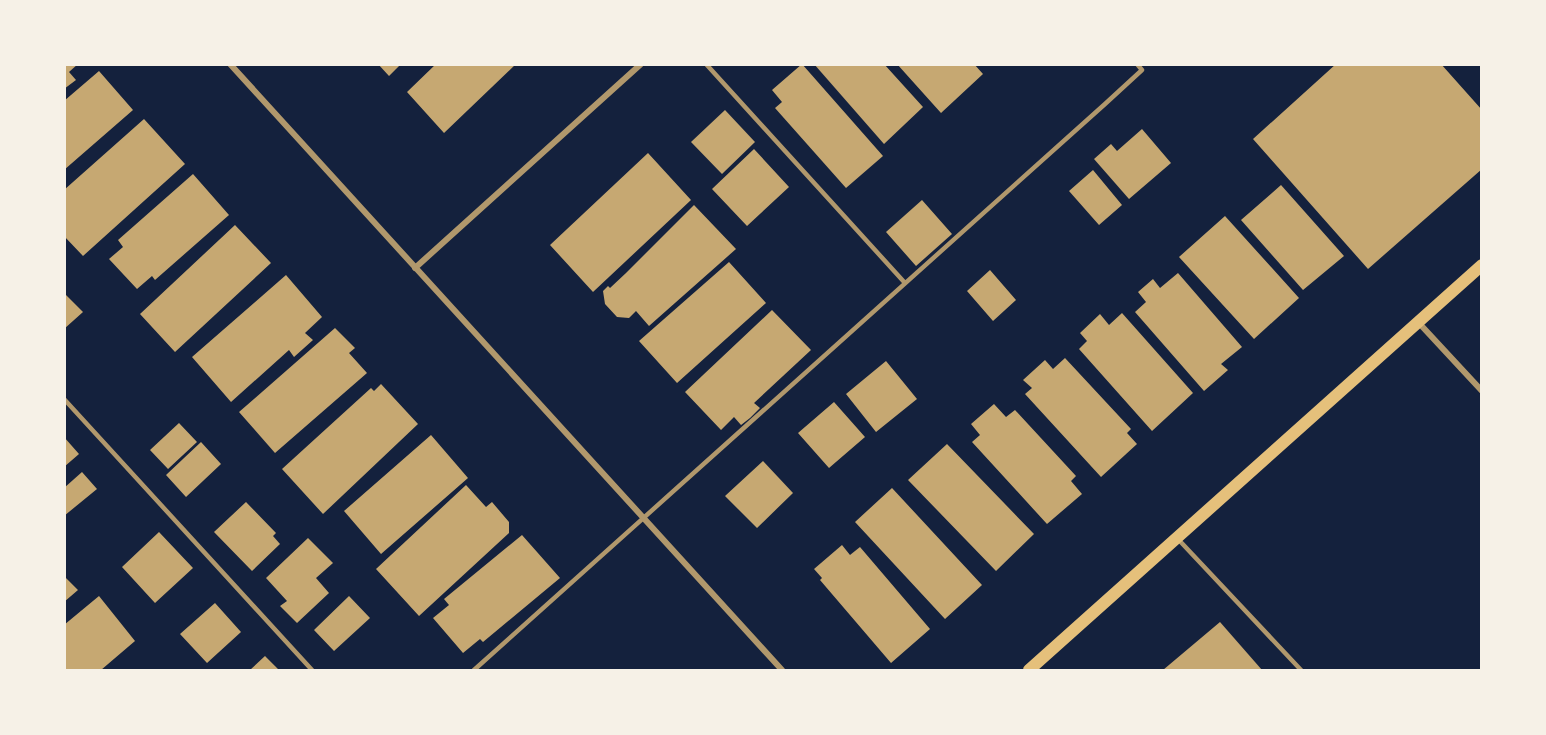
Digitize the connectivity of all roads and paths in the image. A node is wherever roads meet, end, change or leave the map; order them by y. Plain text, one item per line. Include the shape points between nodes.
1 (230, 64) edge
2 (641, 64) edge
3 (706, 64) edge
4 (1137, 64) edge
5 (1482, 265) edge
6 (415, 268) junction
7 (905, 283) junction
8 (1418, 322) junction
9 (1482, 391) edge
10 (64, 399) edge
11 (643, 519) junction
12 (1177, 538) junction
13 (312, 670) edge
14 (474, 670) edge
15 (782, 670) edge
16 (1029, 670) edge
17 (1301, 670) edge

1 - 6 street
2 - 6 street
3 - 7 lane
4 - 7 lane via 1142,70
5 - 8 main road
6 - 11 street
7 - 11 lane
8 - 9 street
8 - 12 main road
10 - 13 lane
11 - 14 lane
11 - 15 street
12 - 16 main road
12 - 17 lane

